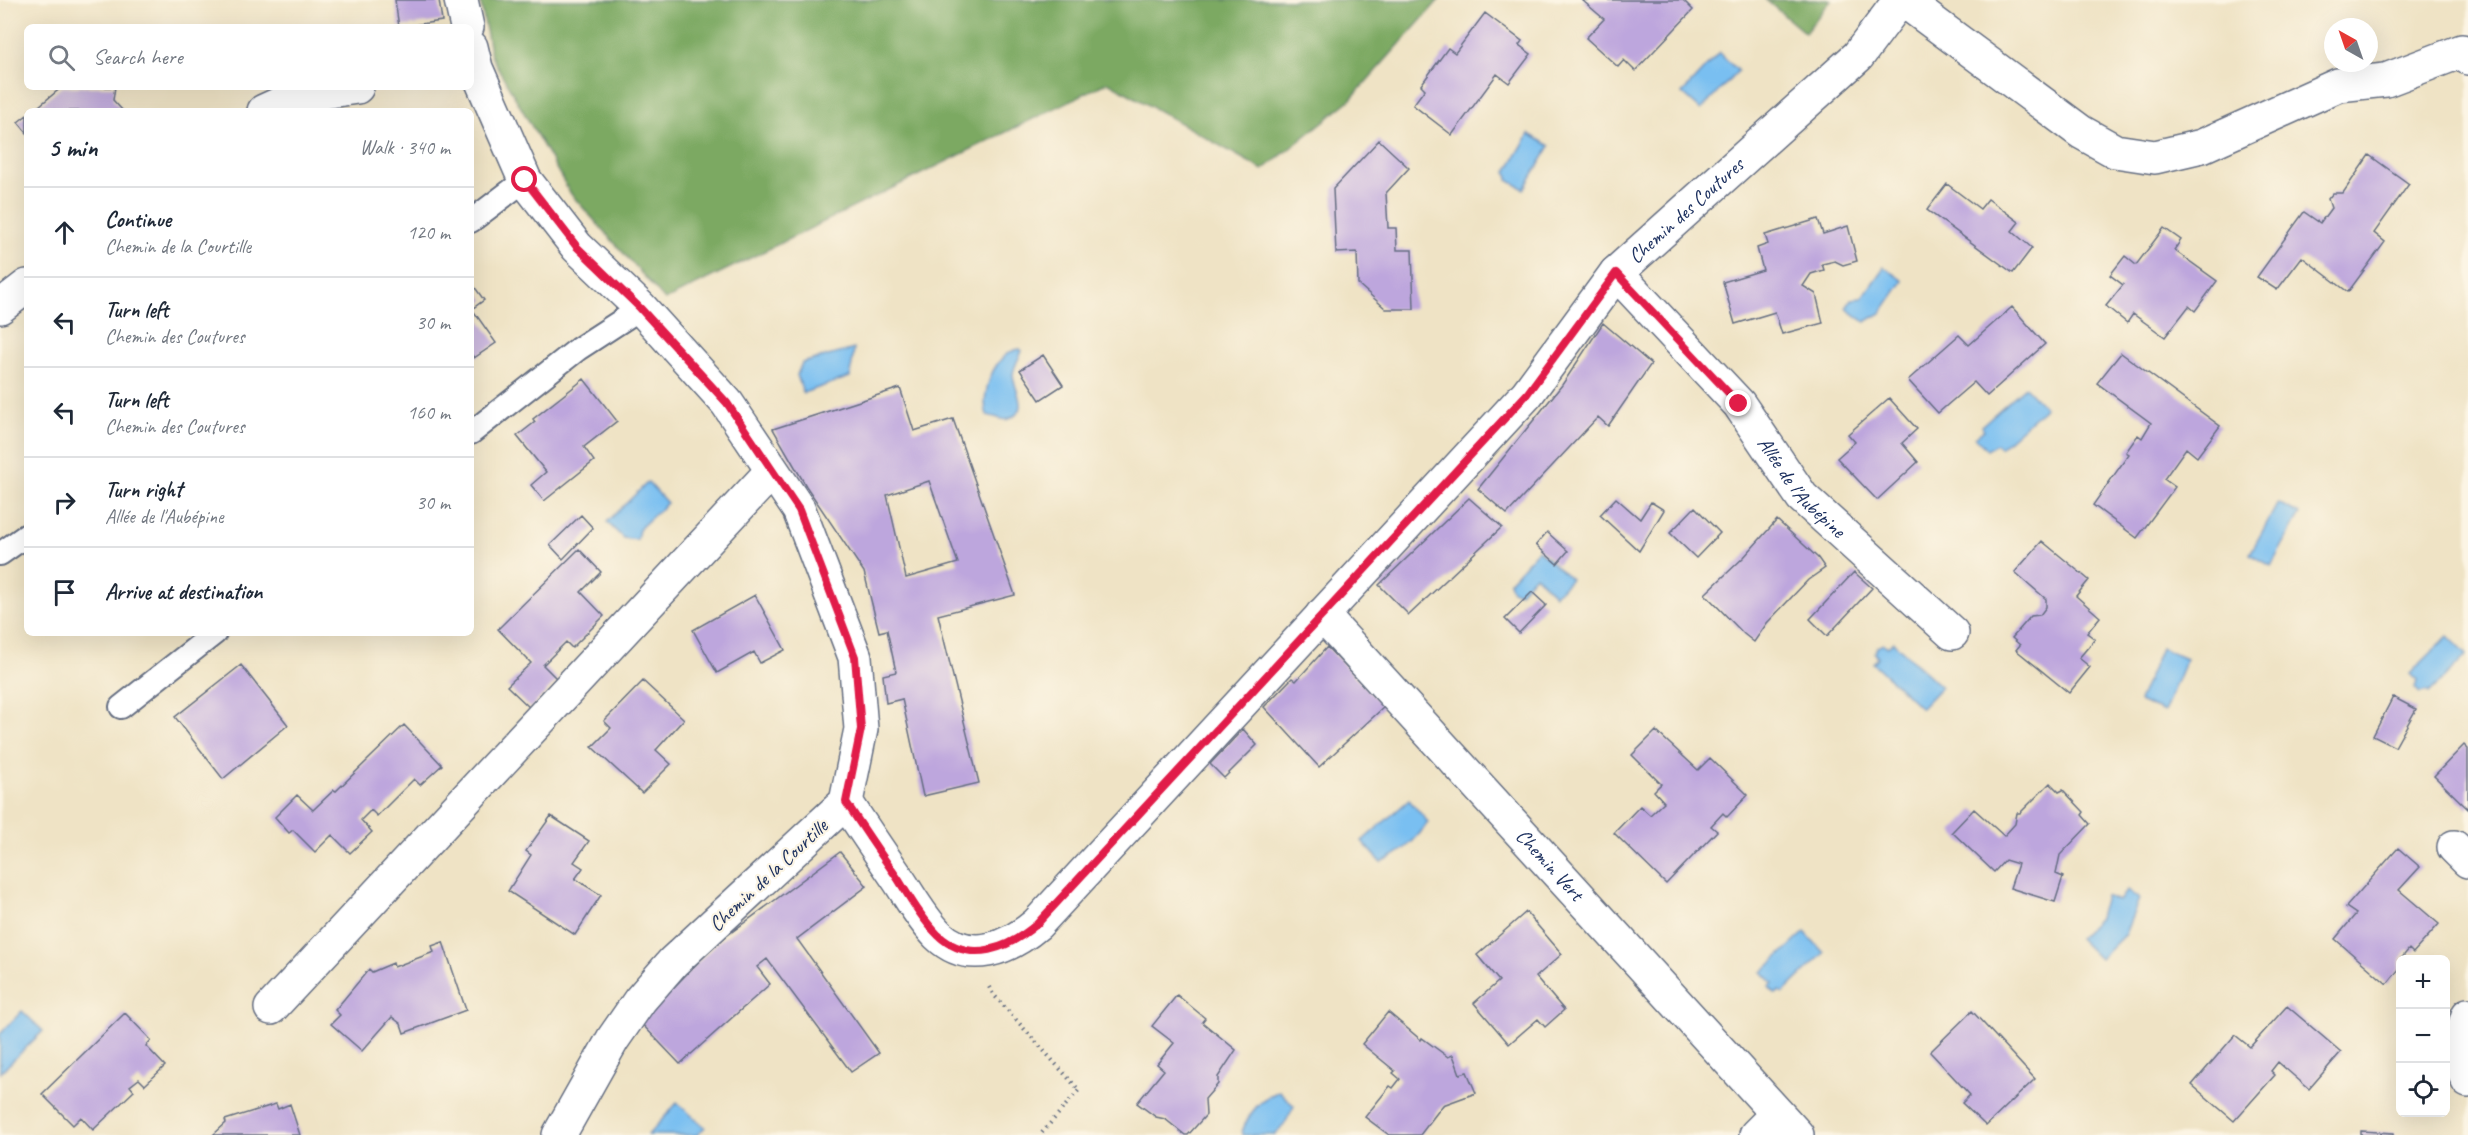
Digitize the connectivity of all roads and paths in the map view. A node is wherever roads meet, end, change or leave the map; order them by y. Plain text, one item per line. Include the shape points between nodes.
1 (461, 0) edge
2 (1902, 0) edge
3 (466, 24) edge
4 (2468, 58) edge
5 (474, 64) edge
6 (337, 90) edge
7 (271, 108) edge
8 (525, 180) junction
9 (474, 218) edge
10 (1616, 273) junction
11 (24, 288) edge
12 (0, 307) edge
13 (640, 308) junction
14 (474, 431) edge
15 (772, 471) junction
16 (24, 537) edge
17 (0, 554) edge
18 (1322, 615) junction
19 (1952, 633) dead end
20 (211, 636) edge
21 (121, 707) dead end
22 (846, 802) junction
23 (969, 949) junction
24 (271, 1008) dead end
25 (2468, 1016) edge
26 (2468, 1081) edge
27 (1777, 1128) edge
28 (559, 1135) edge
29 (1040, 1135) edge

1 - 3 street
2 - 4 street via 2081,132 2115,151 2155,157 2202,146 2338,85 2386,80 2462,51
2 - 10 street, Chemin des Coutures via 1858,56
5 - 8 street, Chemin de la Courtille
6 - 7 street via 297,96
8 - 9 lane
8 - 13 street, Chemin de la Courtille via 577,247
10 - 18 street, Chemin des Coutures via 1527,394
10 - 19 street, Allée de l'Aubépine via 1739,404 1802,497
11 - 12 street
13 - 14 lane via 578,349
13 - 15 street, Chemin de la Courtille via 727,403
15 - 22 street, Chemin de la Courtille via 799,510 855,657 861,729
15 - 24 street
16 - 17 lane
18 - 23 street, Chemin des Coutures via 1037,924 1018,940 999,948
18 - 27 street, Chemin Vert
20 - 21 lane
22 - 23 street, Chemin des Coutures via 938,935
22 - 28 street, Chemin de la Courtille via 673,962 613,1039
23 - 29 path via 993,994 1079,1090
25 - 26 street via 2456,1054

